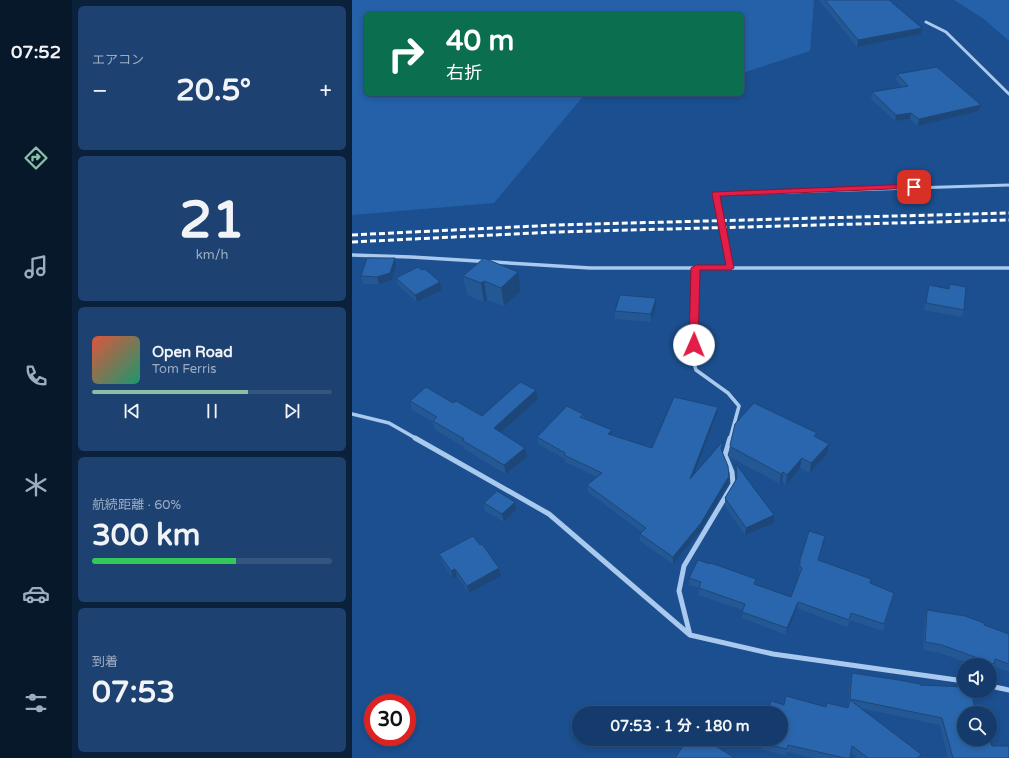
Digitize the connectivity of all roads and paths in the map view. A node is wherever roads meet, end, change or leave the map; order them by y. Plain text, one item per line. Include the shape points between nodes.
1 (926, 22) dead end
2 (1009, 94) edge
3 (1009, 185) edge
4 (352, 255) edge
5 (696, 268) junction
6 (730, 268) junction
7 (1009, 268) edge
8 (352, 414) edge
9 (690, 635) junction
10 (957, 680) edge
11 (997, 687) edge
12 (1009, 690) edge

1 - 2 street via 946,32
3 - 6 street via 716,194
4 - 5 street via 590,268
5 - 6 street
5 - 9 street via 693,360 696,370 728,393 739,406 725,455 732,472 733,484 684,566 679,591
6 - 7 street
8 - 9 street via 389,423 548,514
9 - 10 street via 773,654
11 - 12 street

